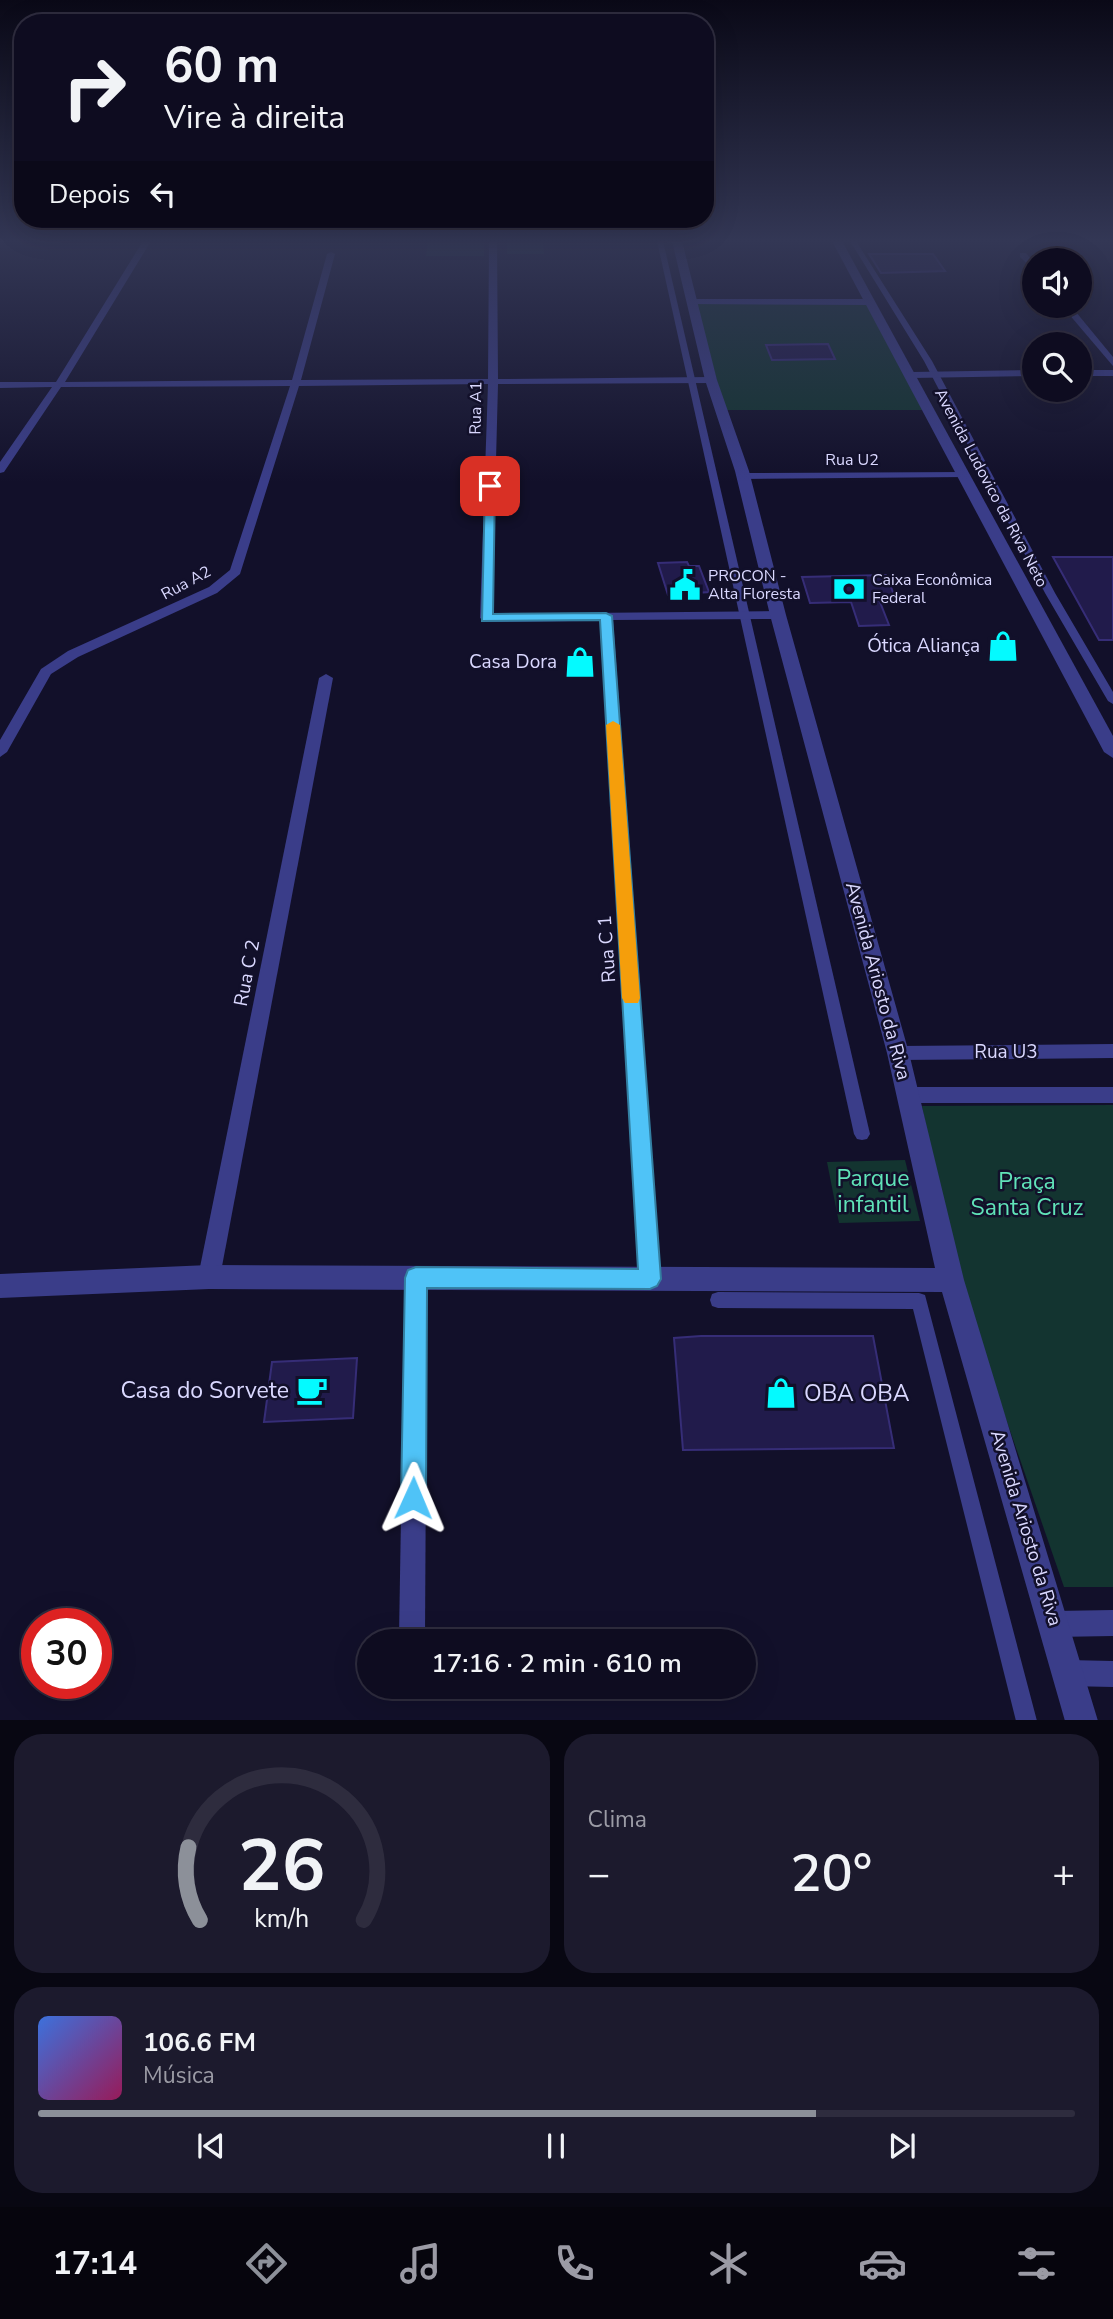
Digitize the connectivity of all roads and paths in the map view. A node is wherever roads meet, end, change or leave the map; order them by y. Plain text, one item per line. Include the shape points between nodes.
1 (98, 321) edge
2 (312, 321) edge
3 (493, 321) edge
4 (684, 321) edge
5 (694, 321) edge
6 (882, 321) edge
7 (902, 321) edge
8 (1079, 321) edge
9 (1113, 363) edge
10 (1022, 373) edge
11 (1092, 373) edge
12 (1113, 373) edge
13 (935, 374) junction
14 (912, 375) junction
15 (701, 380) junction
16 (296, 381) junction
17 (493, 381) junction
18 (59, 384) junction
19 (0, 385) edge
20 (0, 470) edge
21 (961, 472) junction
22 (742, 474) junction
23 (745, 615) junction
24 (778, 615) junction
25 (606, 616) junction
26 (326, 678) dead end
27 (1113, 701) edge
28 (0, 752) edge
29 (1113, 752) edge
30 (1113, 1051) edge
31 (898, 1053) junction
32 (908, 1095) junction
33 (1113, 1095) edge
34 (862, 1134) dead end
35 (209, 1277) junction
36 (416, 1278) junction
37 (650, 1279) junction
38 (951, 1280) junction
39 (0, 1286) edge
40 (718, 1300) dead end
41 (1113, 1623) edge
42 (1055, 1624) junction
43 (412, 1629) edge
44 (1067, 1674) junction
45 (1113, 1674) edge
46 (1027, 1720) edge
47 (1082, 1720) edge

1 - 18 street
2 - 16 street, Rua A2
3 - 17 street, Rua A1
4 - 15 street
5 - 15 street, Avenida Ariosto da Riva
6 - 14 street, Avenida Ludovico da Riva Neto
7 - 13 street
8 - 9 street
10 - 13 street
11 - 12 street
13 - 14 street
13 - 27 street via 1050,593
14 - 21 street, Avenida Ludovico da Riva Neto
15 - 17 street
15 - 22 street, Avenida Ariosto da Riva
15 - 23 street
16 - 17 street
16 - 18 street
16 - 28 street, Rua A2 via 236,571 213,590 73,654 46,672
17 - 25 street, Rua A1 via 486,618
18 - 19 street
18 - 20 street
21 - 22 street, Rua U2
21 - 29 street, Avenida Ludovico da Riva Neto
22 - 24 street, Avenida Ariosto da Riva
23 - 24 street
23 - 25 street
23 - 34 street
24 - 31 street, Avenida Ariosto da Riva
25 - 37 street, Rua C 1
26 - 35 street, Rua C 2
30 - 31 street, Rua U3
31 - 32 street, Avenida Ariosto da Riva
32 - 33 street
32 - 38 street, Avenida Ariosto da Riva
35 - 36 street
35 - 39 street
36 - 37 street
36 - 43 street
37 - 38 street
38 - 42 street, Avenida Ariosto da Riva
40 - 46 street via 919,1301
41 - 42 street
42 - 44 street, Avenida Ariosto da Riva
44 - 45 street
44 - 47 street, Avenida Ariosto da Riva

